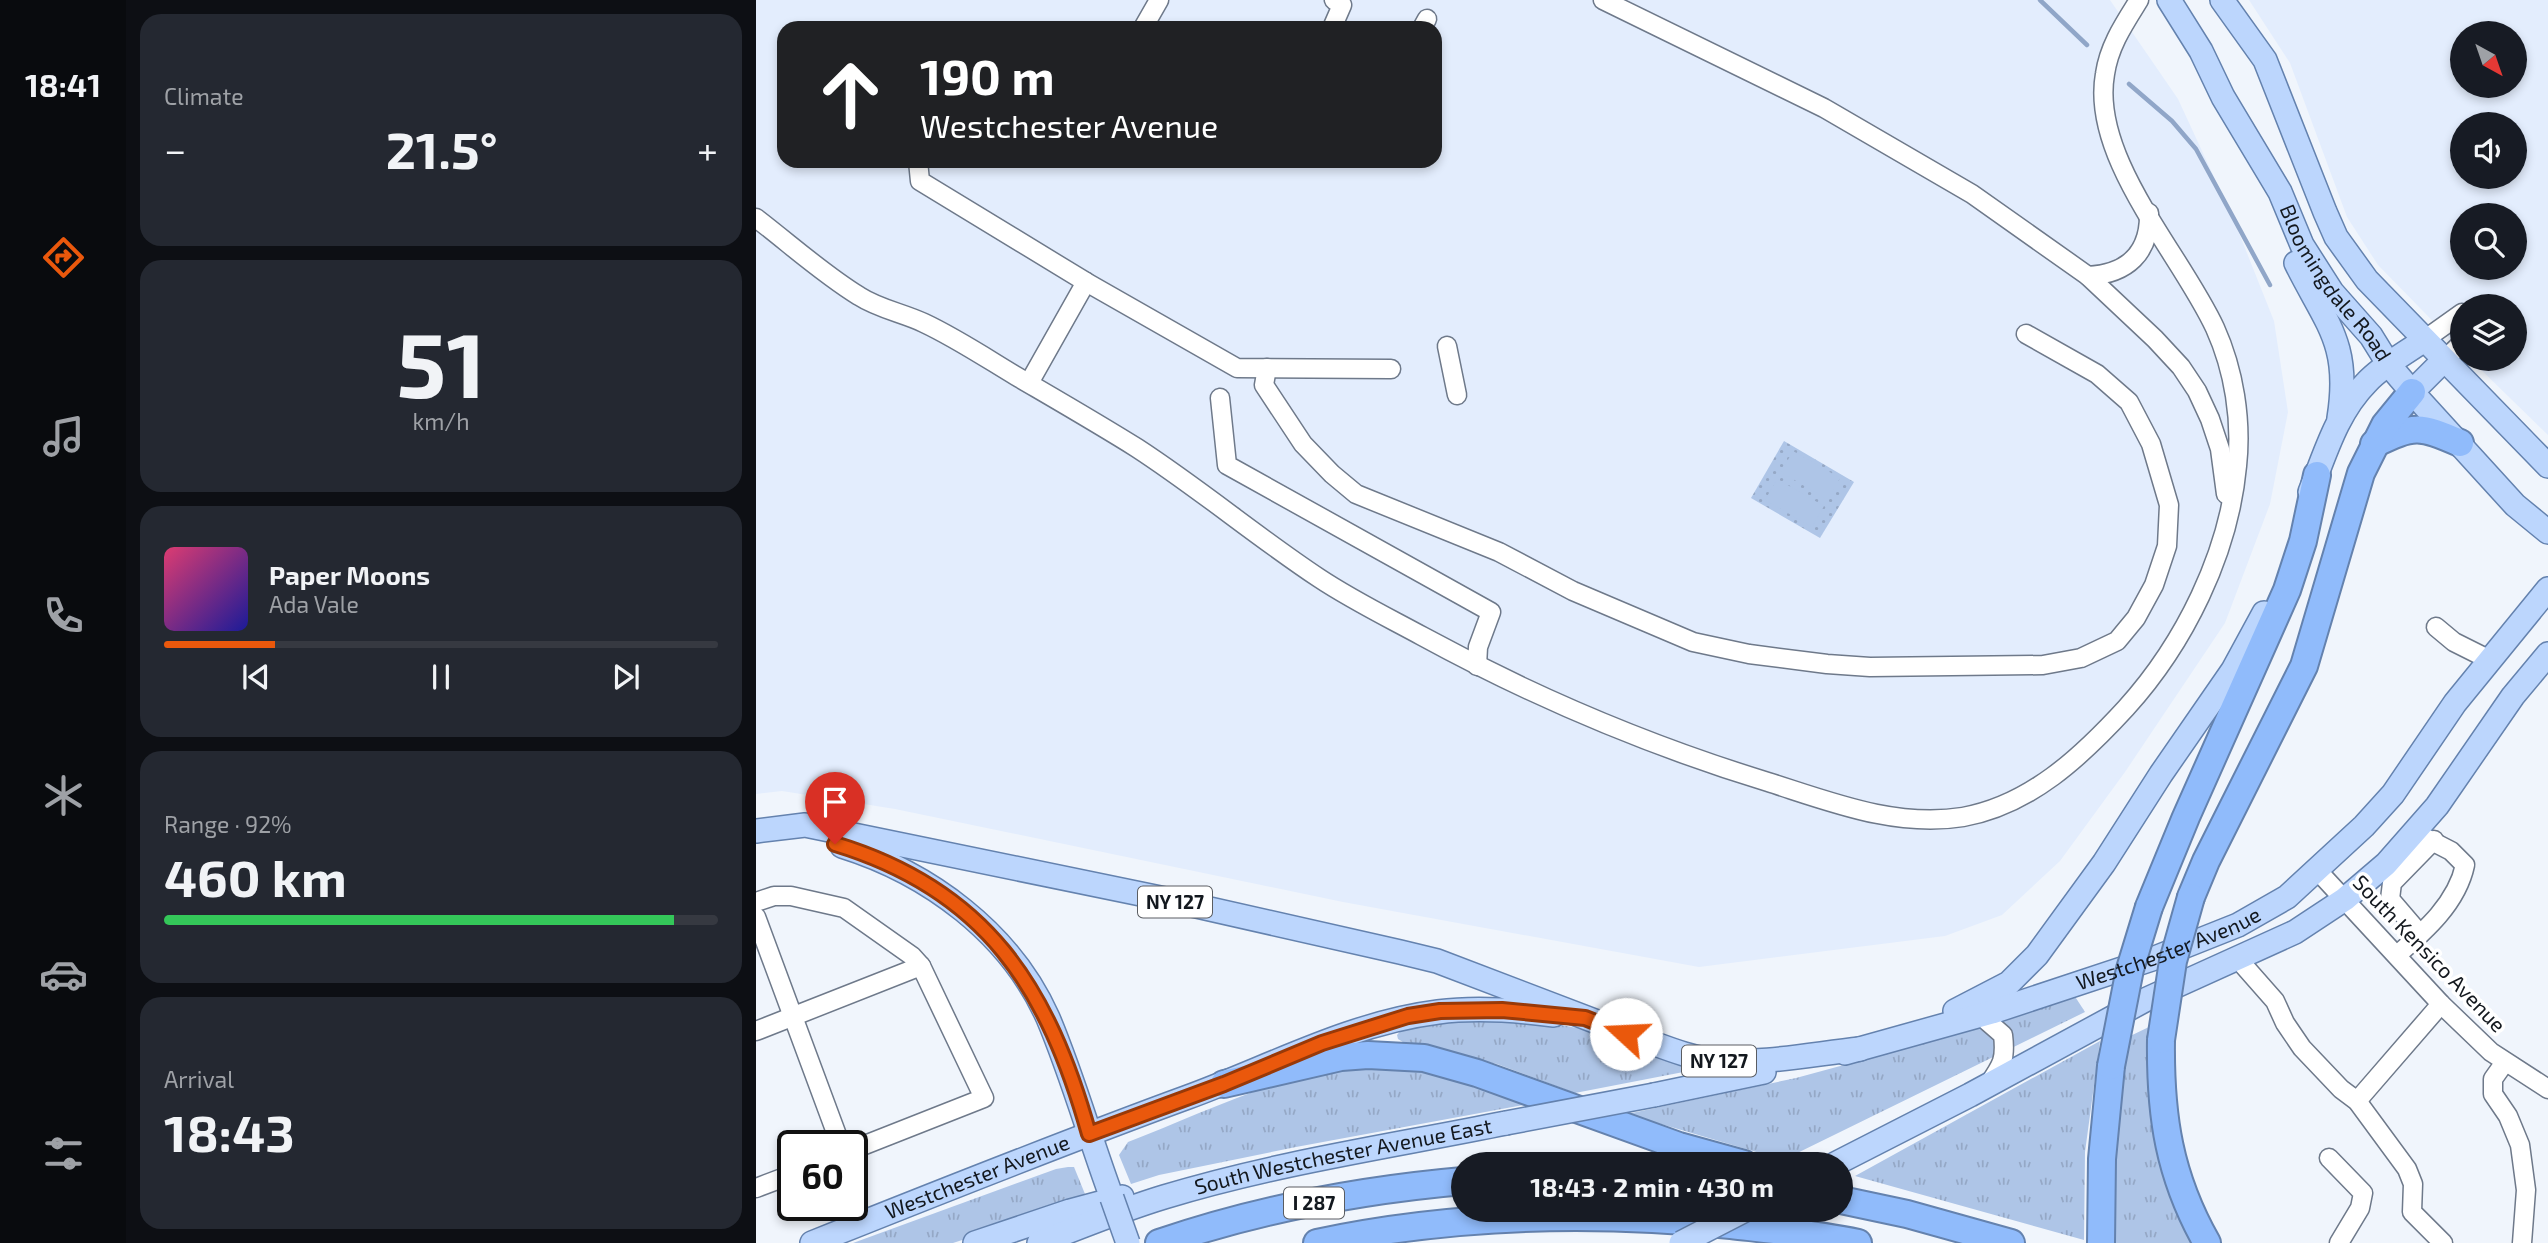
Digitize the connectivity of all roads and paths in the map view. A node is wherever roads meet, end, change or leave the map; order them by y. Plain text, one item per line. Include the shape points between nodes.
1 (1159, 0) edge
2 (1603, 0) edge
3 (2139, 0) edge
4 (2169, 0) edge
5 (2221, 0) edge
6 (2236, 0) edge
7 (1340, 2) edge
8 (1147, 21) edge
9 (1334, 21) edge
10 (2265, 60) junction
11 (2223, 97) junction
12 (919, 168) edge
13 (2148, 213) junction
14 (756, 218) edge
15 (2088, 276) junction
16 (1086, 282) junction
17 (2450, 322) edge
18 (2025, 334) dead end
19 (2424, 340) junction
20 (1447, 346) dead end
21 (2450, 354) edge
22 (2444, 360) junction
23 (2389, 365) junction
24 (1267, 369) junction
25 (1391, 369) dead end
26 (1029, 383) junction
27 (2412, 392) junction
28 (1457, 396) dead end
29 (1220, 398) dead end
30 (2335, 429) junction
31 (2460, 443) junction
32 (2374, 444) junction
33 (2548, 466) edge
34 (2317, 475) junction
35 (2225, 525) junction
36 (2548, 532) edge
37 (2548, 589) edge
38 (2437, 627) dead end
39 (2548, 655) edge
40 (2490, 660) junction
41 (1477, 666) junction
42 (756, 832) edge
43 (2424, 836) junction
44 (2393, 869) junction
45 (2317, 870) junction
46 (2345, 899) junction
47 (756, 902) edge
48 (756, 917) edge
49 (2420, 934) junction
50 (2397, 955) junction
51 (2238, 959) junction
52 (921, 966) junction
53 (2441, 1004) junction
54 (1980, 1015) junction
55 (793, 1016) junction
56 (1585, 1018) junction
57 (756, 1031) edge
58 (1871, 1046) junction
59 (2505, 1062) junction
60 (1224, 1084) junction
61 (1989, 1084) junction
62 (2548, 1088) edge
63 (1654, 1095) joint
64 (2357, 1101) junction
65 (835, 1130) edge
66 (1089, 1134) junction
67 (868, 1144) edge
68 (1701, 1152) edge
69 (1853, 1155) edge
70 (2329, 1158) dead end
71 (1263, 1171) junction
72 (777, 1180) edge
73 (1451, 1183) edge
74 (756, 1188) edge
75 (1853, 1196) edge
76 (1853, 1203) edge
77 (1907, 1214) junction
78 (1462, 1222) edge
79 (1592, 1222) edge
80 (1704, 1222) edge
81 (1724, 1222) edge
82 (2100, 1232) edge
83 (1697, 1237) edge
84 (812, 1243) edge
85 (975, 1243) edge
86 (1039, 1243) edge
87 (1128, 1243) edge
88 (1159, 1243) edge
89 (1317, 1243) edge
90 (1681, 1243) edge
91 (1750, 1243) edge
92 (1858, 1243) edge
93 (2011, 1243) edge
94 (2207, 1243) edge
95 (2339, 1243) edge
96 (2443, 1243) edge
97 (2522, 1243) edge

1 - 8 street
2 - 15 street via 1835,114 1972,194
3 - 13 street via 2111,48 2103,101 2112,147
4 - 11 main road, Bloomingdale Road
5 - 10 main road, Bloomingdale Road
6 - 10 main road
7 - 9 street
10 - 19 main road, Bloomingdale Road via 2336,237 2367,281
11 - 23 main road, Bloomingdale Road via 2280,192 2318,271
11 - 30 main road via 2266,200 2337,342 2342,371
12 - 16 street via 920,181
13 - 15 street via 2149,228 2140,253 2120,269
13 - 35 street via 2214,325 2234,385 2237,467
14 - 26 street via 862,298 922,321
15 - 35 street via 2155,339 2197,391 2220,449 2227,497
16 - 24 street via 1237,368
16 - 26 street
17 - 19 street
18 - 24 street via 2097,374 2129,402 2151,444 2169,505 2167,547 2136,618 2117,641 2081,658 2043,665 1860,666 1749,654 1693,642 1573,591 1499,552 1356,494 1303,444 1264,385
19 - 22 main road, Bloomingdale Road
19 - 23 main road
20 - 28 street
21 - 22 street
22 - 27 main road
22 - 33 main road, Bloomingdale Road
23 - 27 main road, Bloomingdale Road
23 - 30 main road via 2365,383
24 - 25 street
26 - 41 street via 1168,469 1322,580
27 - 31 main road, Bloomingdale Road
27 - 32 highway
29 - 41 street via 1227,465 1491,612 1478,647
30 - 34 main road
31 - 32 highway via 2432,430 2417,429 2403,430
31 - 36 main road, Bloomingdale Road via 2515,505
32 - 94 highway, bridge via 2352,500 2304,666 2206,861 2173,961 2161,1040 2165,1132 2179,1185
34 - 58 main road via 2254,635 2104,863 2037,955 2009,983 1979,1000
34 - 82 highway, bridge via 2287,590 2186,817 2149,907 2130,969 2111,1066
35 - 41 street via 2187,621 2134,699 2054,777 2010,803 1967,816 1936,820 1891,817 1815,797 1630,734
37 - 40 main road, Westchester Avenue
38 - 40 street via 2454,642
39 - 43 main road, Westchester Avenue via 2513,696 2445,795
40 - 45 main road, Westchester Avenue via 2393,794
42 - 56 main road, NY 127 via 805,825 1386,948 1437,961
42 - 66 main road, NY 127 via 816,840 873,856 939,891 976,921 1019,970 1047,1016
43 - 44 main road, Westchester Avenue
43 - 49 street via 2465,865 2461,884
44 - 46 main road, Westchester Avenue
44 - 49 street via 2390,899
45 - 46 street, South Kensico Avenue
45 - 54 main road, Westchester Avenue via 2287,897 2238,925 2155,958
46 - 50 street, South Kensico Avenue
46 - 51 main road, Westchester Avenue via 2295,932
47 - 52 street via 792,896 844,908
48 - 55 street
49 - 50 street
50 - 53 street, South Kensico Avenue
51 - 61 main road, Westchester Avenue via 2146,1000
51 - 64 street via 2275,1001 2302,1048
52 - 55 street
52 - 67 street via 984,1098
53 - 59 street, South Kensico Avenue
53 - 64 street
54 - 58 main road, Westchester Avenue
54 - 61 street via 2003,1035 2002,1065
55 - 57 street
55 - 65 street
56 - 58 main road, NY 127 via 1679,1053 1712,1060 1740,1062
56 - 60 main road, Westchester Avenue via 1502,1010 1408,1016 1322,1043
58 - 63 main road, Westchester Avenue
59 - 62 street, South Kensico Avenue
59 - 97 street via 2493,1079 2493,1094 2520,1146 2526,1190
60 - 66 main road, Westchester Avenue
60 - 68 highway via 1341,1057 1424,1058
61 - 69 main road, Westchester Avenue
63 - 71 main road, South Westchester Avenue East, bridge
64 - 96 street via 2407,1169 2413,1184 2412,1212
66 - 84 main road, Westchester Avenue
66 - 87 main road, NY 127, bridge
70 - 95 street via 2363,1193 2360,1208
71 - 85 main road via 1157,1188
71 - 86 main road, South Westchester Avenue East via 1163,1198
72 - 74 street
73 - 88 highway, I 287 via 1330,1199
75 - 77 highway
76 - 77 highway
77 - 93 highway
78 - 89 highway, I 287
79 - 91 highway
80 - 92 highway, I 287
81 - 83 main road, bridge
83 - 90 main road, bridge

